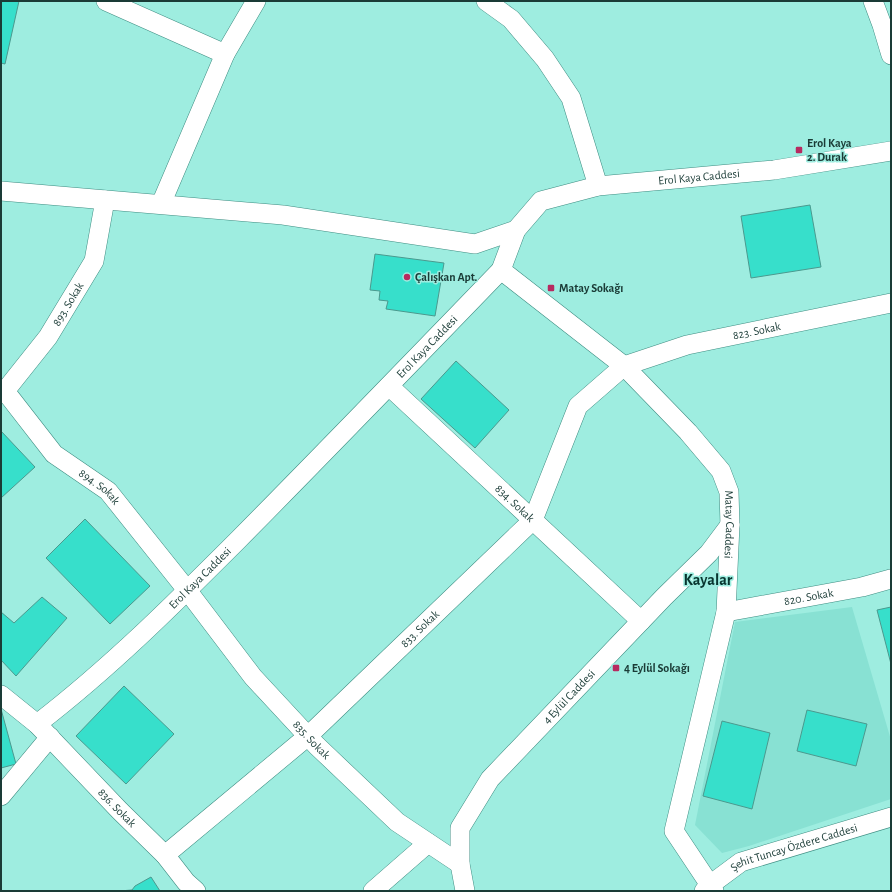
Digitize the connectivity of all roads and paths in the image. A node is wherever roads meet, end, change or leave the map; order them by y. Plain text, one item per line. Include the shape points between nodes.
1 (106, 1) edge
2 (256, 1) edge
3 (486, 1) edge
4 (873, 1) edge
5 (225, 54) junction
6 (891, 55) edge
7 (891, 151) edge
8 (598, 186) junction
9 (1, 191) edge
10 (104, 200) junction
11 (161, 204) junction
12 (516, 230) junction
13 (501, 270) junction
14 (891, 303) edge
15 (624, 366) junction
16 (389, 386) junction
17 (3, 392) edge
18 (533, 520) junction
19 (730, 525) junction
20 (891, 579) edge
21 (187, 590) junction
22 (726, 612) junction
23 (641, 621) junction
24 (1, 695) edge
25 (44, 730) junction
26 (308, 736) junction
27 (1, 796) edge
28 (891, 818) edge
29 (428, 843) junction
30 (165, 855) junction
31 (460, 864) junction
32 (709, 889) edge
33 (196, 891) edge
34 (373, 891) edge
35 (465, 891) edge

1 - 5 street
2 - 5 street
3 - 8 street via 511,19 544,59 571,98
4 - 6 street
5 - 11 street
7 - 8 street, Erol Kaya Caddesi via 774,170
8 - 12 street, Erol Kaya Caddesi via 541,201
9 - 10 street
10 - 11 street
10 - 17 street, 893. Sokak via 94,261 48,337
11 - 12 street via 283,215 475,244
12 - 13 street, Erol Kaya Caddesi
13 - 15 street, Matay Caddesi
13 - 16 street, Erol Kaya Caddesi
14 - 15 street, 823. Sokak via 687,345
15 - 18 street, 833. Sokak via 578,406
15 - 19 street, Matay Caddesi via 688,432 721,471 729,492
16 - 18 street, 834. Sokak
16 - 21 street, Erol Kaya Caddesi
17 - 21 street, 894. Sokak via 54,454 108,491
18 - 23 street, 834. Sokak
18 - 26 street, 833. Sokak
19 - 22 street, Matay Caddesi
19 - 23 street, 4 Eylül Caddesi via 709,553
20 - 22 street, 820. Sokak via 862,587
21 - 25 street, Erol Kaya Caddesi via 150,627 66,702
21 - 26 street, 835. Sokak via 253,677
22 - 32 street, Matay Caddesi via 674,832
23 - 31 street, 4 Eylül Caddesi via 490,779 460,828
24 - 25 street, 836. Sokak
25 - 27 street, Erol Kaya Caddesi
25 - 30 street, 836. Sokak
26 - 29 street, 835. Sokak via 397,822
26 - 30 street, 833. Sokak
28 - 32 street, Şehit Tuncay Özdere Caddesi via 741,862
29 - 31 street, 835. Sokak
29 - 34 street
30 - 33 street, 836. Sokak
31 - 35 street, 4 Eylül Caddesi

